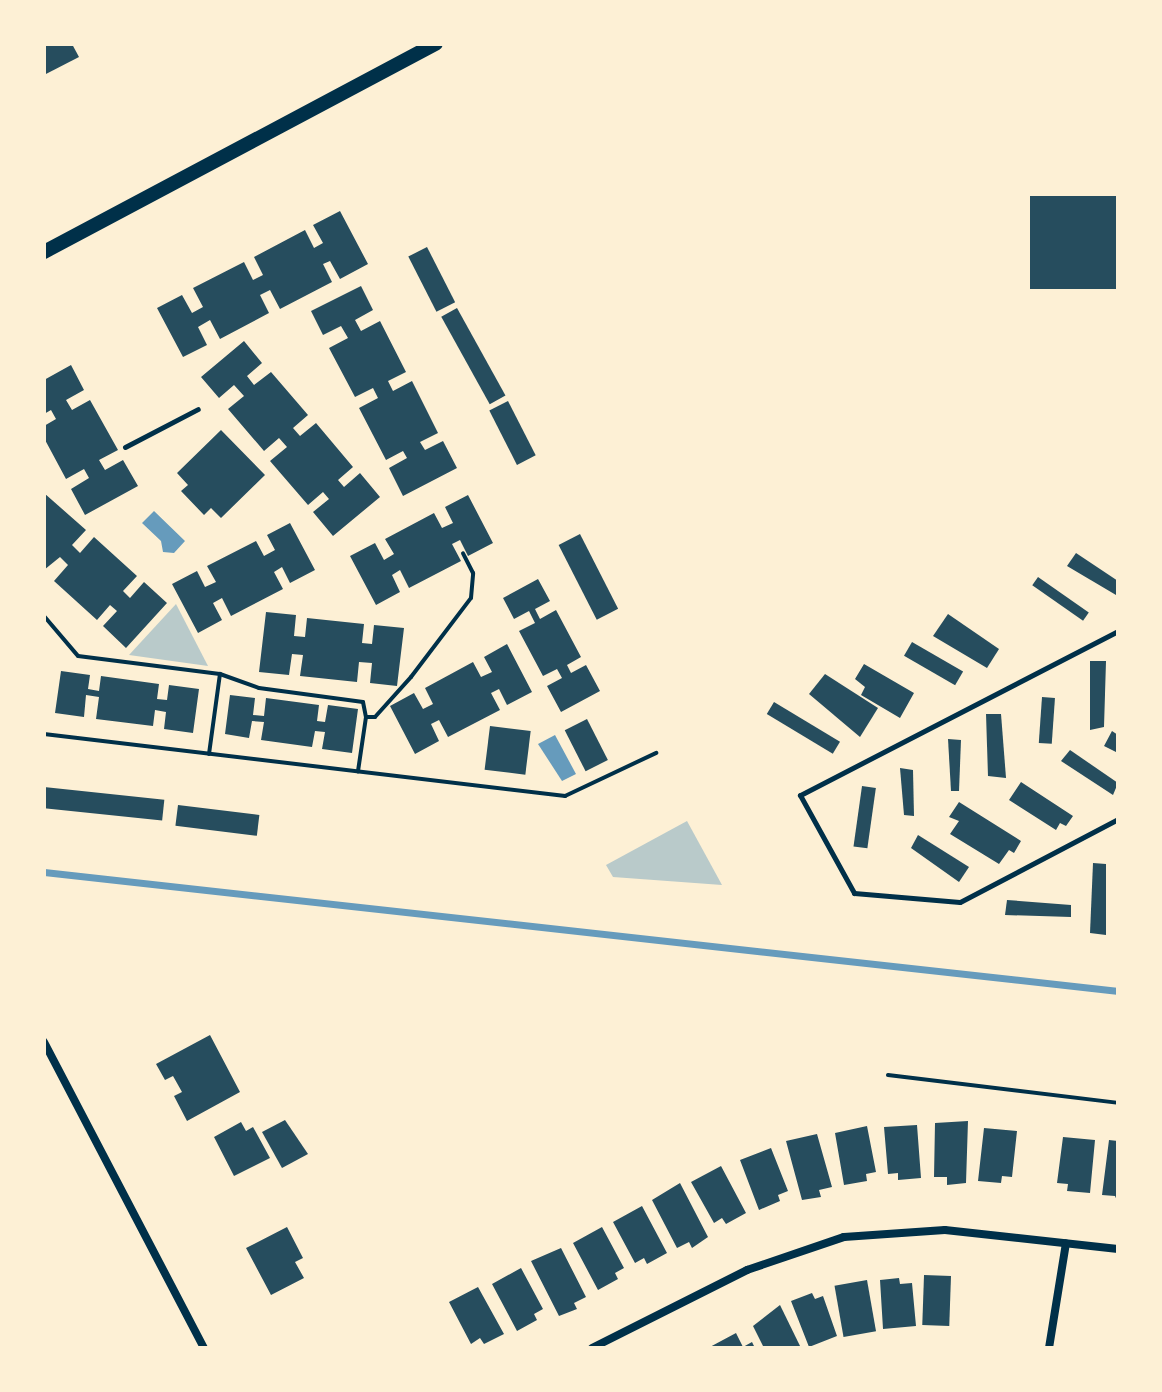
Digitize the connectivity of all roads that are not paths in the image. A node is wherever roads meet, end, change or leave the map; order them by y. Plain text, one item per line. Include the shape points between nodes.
1 (436, 44) edge
2 (44, 252) edge
3 (198, 409) dead end
4 (125, 447) dead end
5 (1118, 631) edge
6 (1118, 819) edge
7 (44, 1042) edge
8 (1066, 1243) junction
9 (1118, 1249) edge
10 (204, 1348) edge
11 (592, 1348) edge
12 (1049, 1348) edge

1 - 2 main road
3 - 4 lane
5 - 6 lane via 800,795 854,893 960,902
7 - 10 street
8 - 9 street
8 - 11 street via 945,1230 844,1237 747,1270
8 - 12 street

